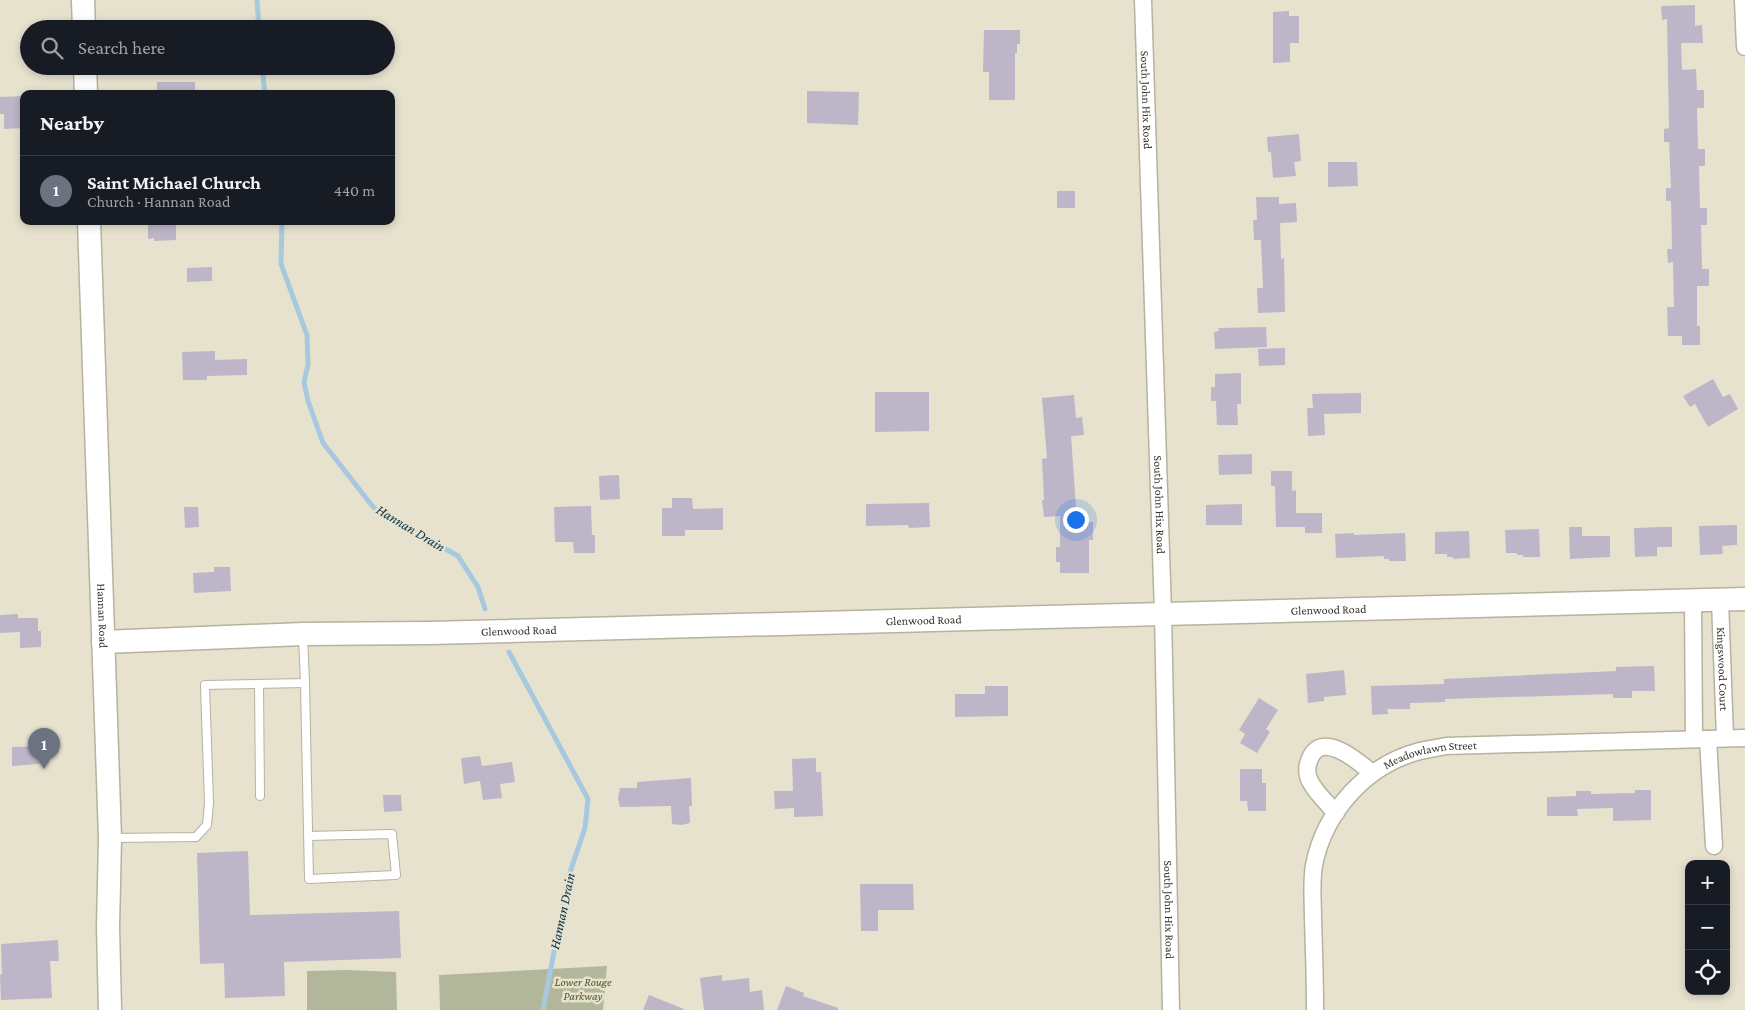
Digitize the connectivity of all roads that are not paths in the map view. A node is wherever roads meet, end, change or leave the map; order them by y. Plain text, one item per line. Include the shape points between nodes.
1 (83, 0) edge
2 (1142, 0) edge
3 (1743, 0) edge
4 (84, 20) edge
5 (1745, 47) edge
6 (85, 75) edge
7 (86, 90) edge
8 (89, 225) edge
9 (1745, 599) edge
10 (1693, 600) junction
11 (1720, 600) junction
12 (1163, 613) junction
13 (303, 634) junction
14 (103, 642) junction
15 (305, 682) junction
16 (259, 684) junction
17 (1725, 738) junction
18 (1745, 738) edge
19 (1701, 739) junction
20 (1372, 773) junction
21 (260, 796) dead end
22 (1336, 813) junction
23 (308, 836) junction
24 (110, 838) junction
25 (1714, 846) dead end
26 (110, 1010) edge
27 (1171, 1010) edge
28 (1315, 1010) edge

1 - 4 street
2 - 12 street, South John Hix Road
3 - 5 street
6 - 7 street
8 - 14 street, Hannan Road
9 - 11 street, Glenwood Road
10 - 11 street, Glenwood Road
10 - 12 street, Glenwood Road
10 - 19 street
11 - 17 street, Kingswood Court
12 - 13 street, Glenwood Road
12 - 27 street, South John Hix Road
13 - 14 street, Glenwood Road
13 - 15 lane
14 - 24 street, Hannan Road
15 - 16 lane
15 - 23 lane
16 - 21 lane
16 - 24 lane via 205,685 209,803 207,825 196,837
17 - 18 street, Meadowlawn Street
17 - 19 street, Meadowlawn Street
19 - 20 street, Meadowlawn Street via 1446,746 1394,760
19 - 25 street
20 - 22 street, Meadowlawn Street via 1352,790
20 - 22 street via 1351,756 1326,746 1310,756 1307,765 1310,783
22 - 28 street, Meadowlawn Street via 1313,872
23 - 23 lane via 309,879 396,875 392,834
24 - 26 street, Hannan Road

